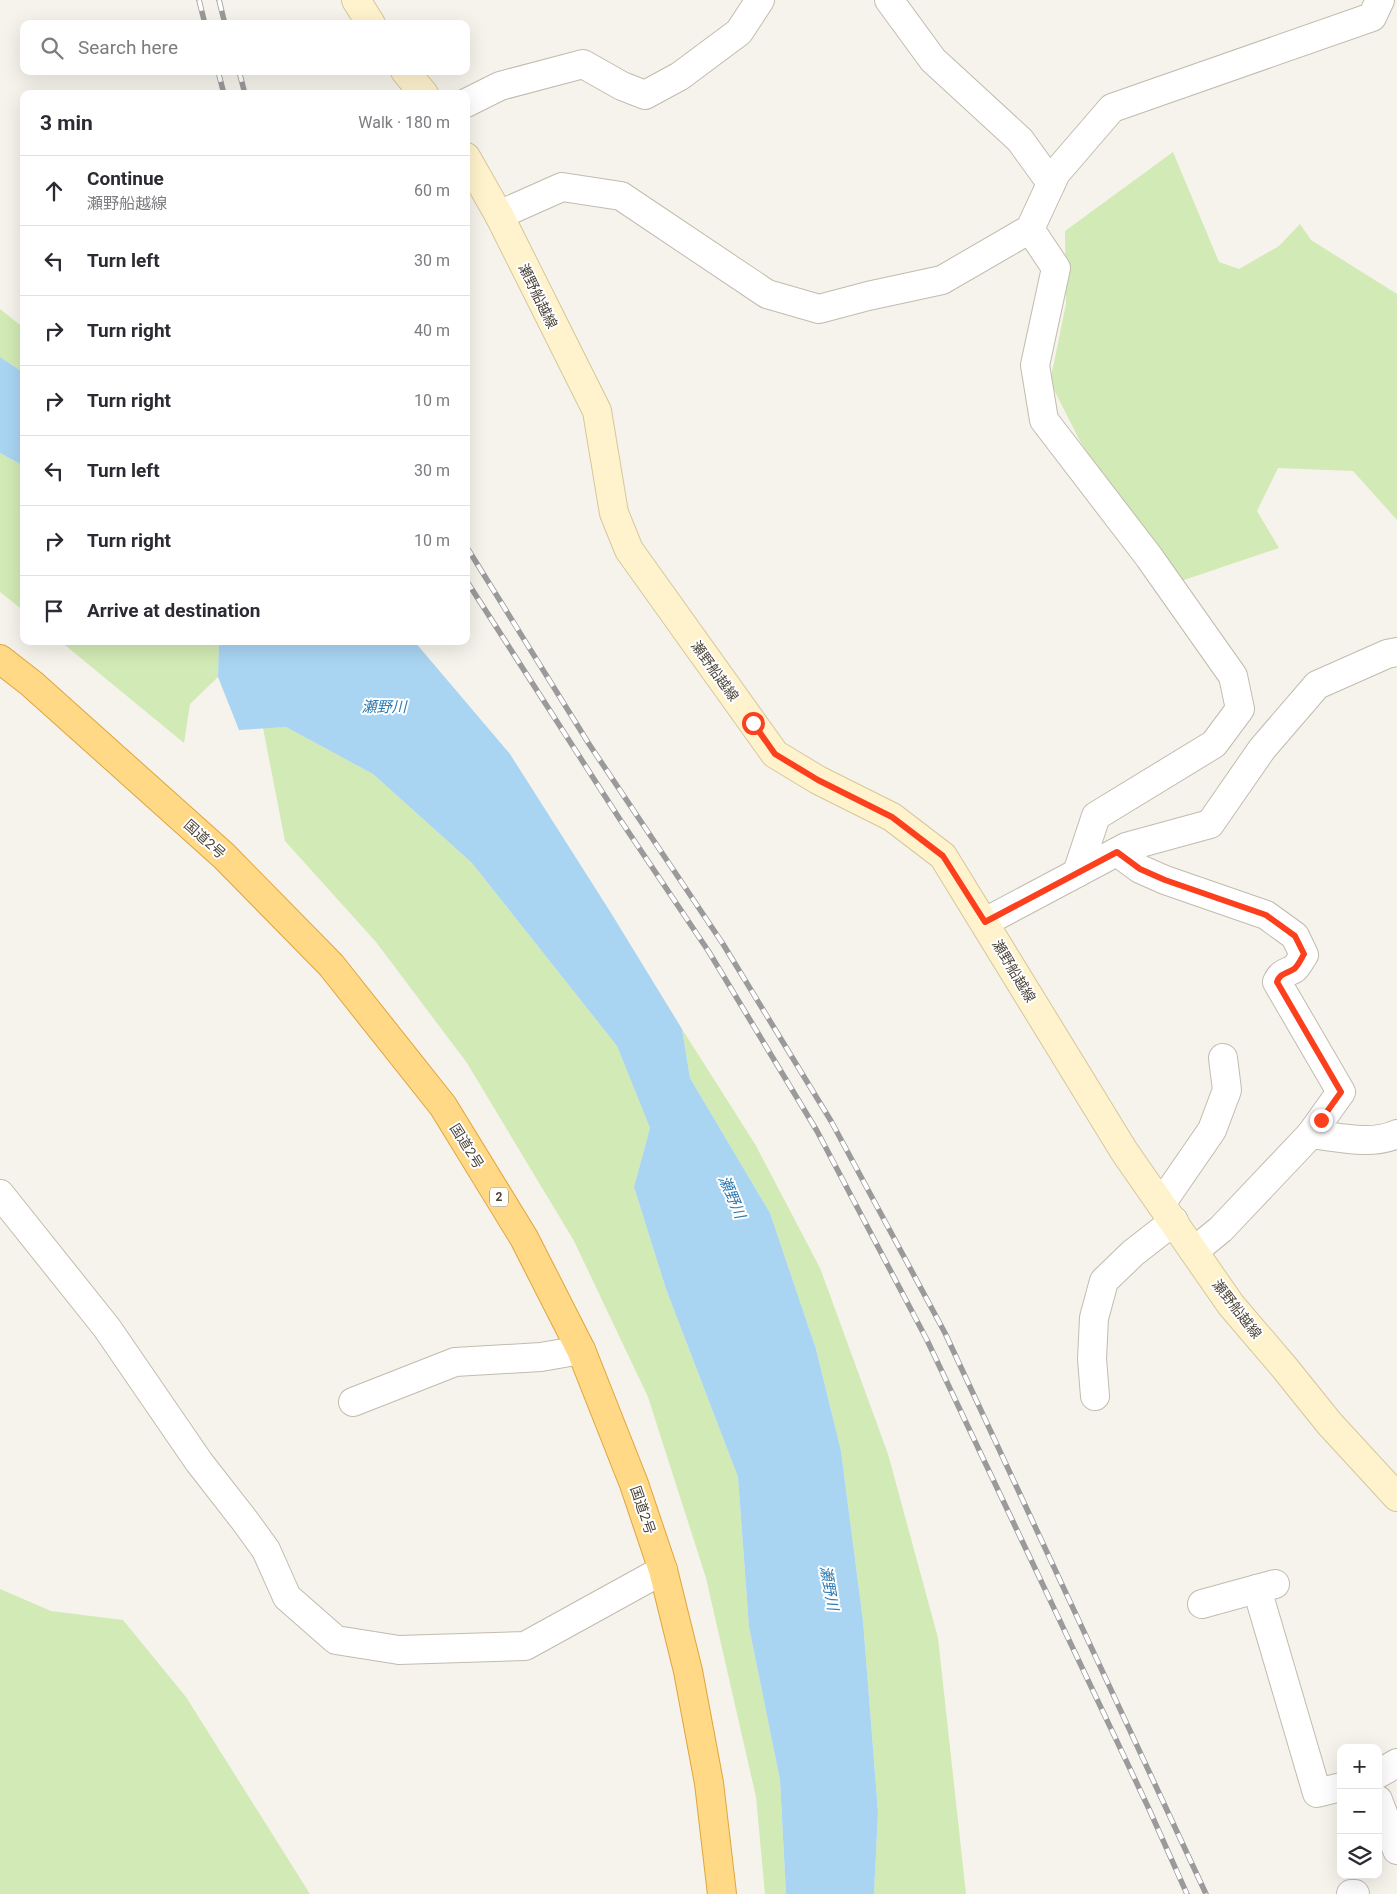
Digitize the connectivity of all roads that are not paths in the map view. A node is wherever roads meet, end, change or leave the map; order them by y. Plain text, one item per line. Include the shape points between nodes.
1 (356, 0) edge
2 (760, 0) edge
3 (889, 0) edge
4 (1380, 0) edge
5 (368, 20) edge
6 (408, 75) edge
7 (421, 90) edge
8 (470, 101) edge
9 (470, 164) edge
10 (1052, 183) junction
11 (499, 215) junction
12 (1030, 229) junction
13 (1397, 652) edge
14 (0, 658) edge
15 (1117, 852) junction
16 (1078, 873) junction
17 (985, 922) junction
18 (1223, 1058) dead end
19 (1311, 1134) junction
20 (1397, 1134) edge
21 (0, 1194) edge
22 (1168, 1212) junction
23 (1194, 1251) junction
24 (581, 1350) junction
25 (1095, 1396) dead end
26 (353, 1402) dead end
27 (1397, 1497) edge
28 (663, 1570) junction
29 (1202, 1604) dead end
30 (1397, 1762) edge
31 (1382, 1771) edge
32 (1337, 1788) edge
33 (1382, 1811) edge
34 (1397, 1850) edge
35 (722, 1894) edge
36 (1351, 1894) edge
37 (1355, 1894) edge

1 - 5 main road
2 - 8 street via 739,32 680,76 645,95 583,64 500,86
3 - 10 street via 933,60 1020,140
4 - 10 street via 1372,18 1112,108 1056,173
6 - 7 main road
9 - 11 main road, 瀬野船越線
10 - 12 street
11 - 12 street via 562,188 622,196 767,294 819,309 942,280
11 - 17 main road, 瀬野船越線 via 597,411 614,513 629,550 775,754 818,780 892,817 943,856
12 - 16 street via 1056,268 1035,365 1044,420 1149,557 1233,676 1240,710 1214,744 1096,816
13 - 15 street via 1317,685 1262,749 1210,824
14 - 24 highway, 国道2号 / 2 via 224,856 332,964 443,1106 524,1238
15 - 16 street
15 - 19 street via 1140,869 1165,880 1266,915 1295,936 1304,954 1296,968 1284,973 1277,982 1341,1092
16 - 17 street
17 - 22 main road, 瀬野船越線 via 1124,1151
18 - 22 street via 1227,1090 1212,1130
19 - 20 street via 1358,1140
19 - 23 street via 1221,1229
21 - 28 street via 107,1328 199,1462 245,1520 266,1550 286,1597 336,1640 398,1650 525,1646
22 - 23 main road, 瀬野船越線
22 - 25 street via 1104,1281 1094,1318 1092,1359
23 - 27 main road, 瀬野船越線 via 1230,1305 1329,1423
24 - 26 street via 540,1357 455,1362
24 - 28 highway, 国道2号 / 2 via 634,1484
28 - 35 highway, 国道2号 / 2 via 688,1671 710,1783
29 - 32 street via 1266,1586 1316,1793
30 - 31 street
33 - 34 street
36 - 37 street

